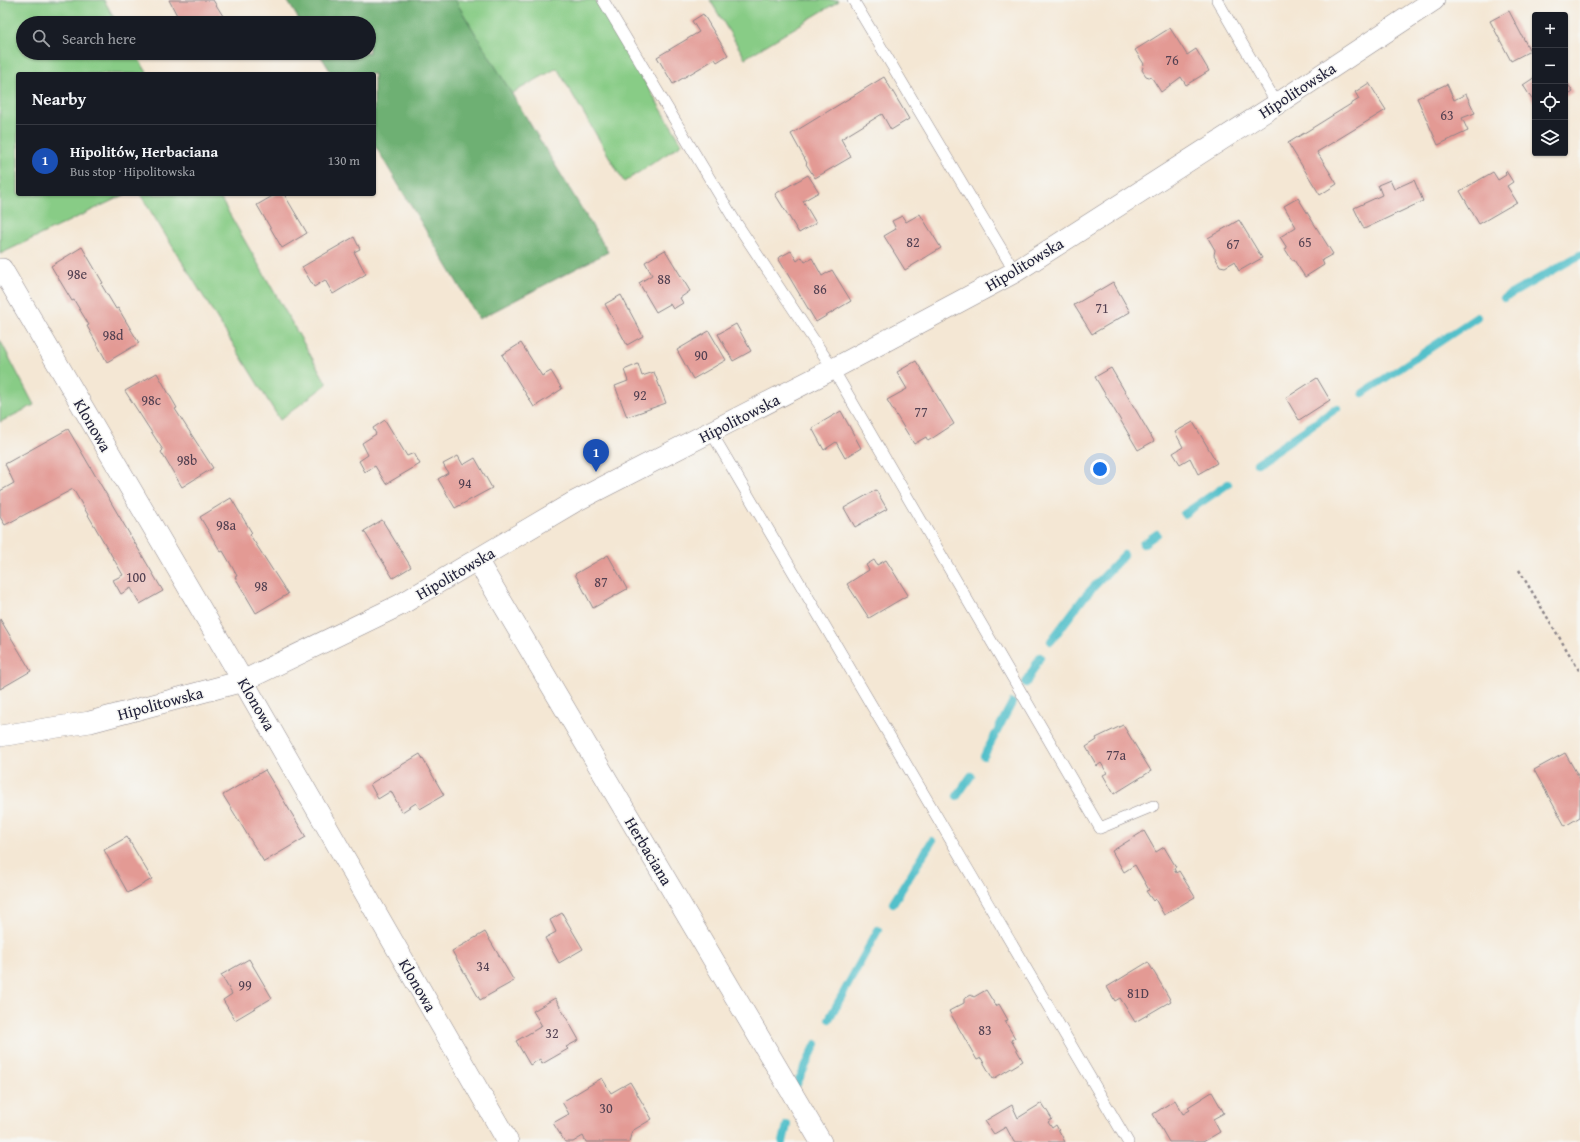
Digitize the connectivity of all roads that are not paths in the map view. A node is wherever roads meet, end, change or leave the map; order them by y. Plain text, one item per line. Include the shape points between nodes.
1 (603, 0) edge
2 (853, 0) edge
3 (1217, 0) edge
4 (1434, 0) edge
5 (1277, 104) junction
6 (2, 269) dead end
7 (1015, 272) junction
8 (833, 369) junction
9 (710, 432) junction
10 (477, 560) junction
11 (243, 681) junction
12 (0, 736) edge
13 (1152, 806) dead end
14 (508, 1142) edge
15 (821, 1142) edge
16 (1128, 1142) edge

1 - 8 lane via 735,220
2 - 7 lane
3 - 5 lane
4 - 5 street, Hipolitowska
5 - 7 street, Hipolitowska
6 - 11 street, Klonowa
7 - 8 street, Hipolitowska
8 - 9 street, Hipolitowska
8 - 13 lane via 1100,828
9 - 10 street, Hipolitowska via 574,502
9 - 16 lane
10 - 11 street, Hipolitowska via 400,605
10 - 15 street, Herbaciana
11 - 12 street, Hipolitowska via 90,722
11 - 14 street, Klonowa

